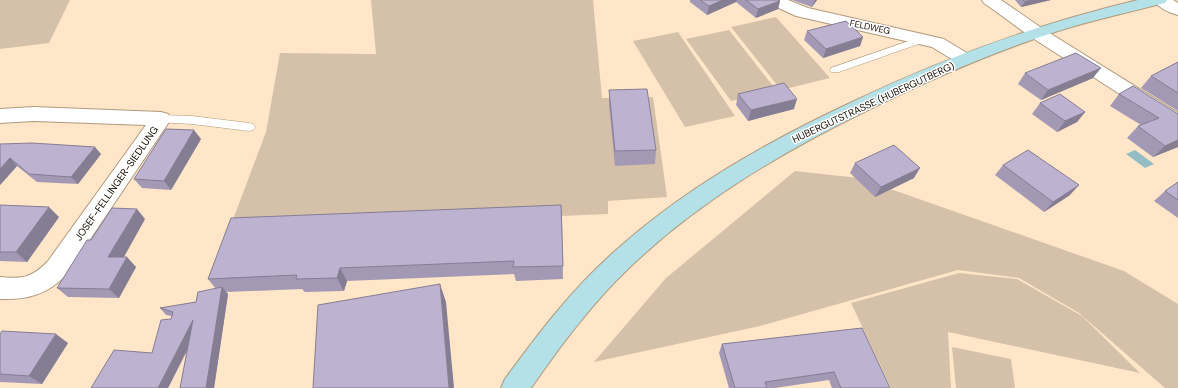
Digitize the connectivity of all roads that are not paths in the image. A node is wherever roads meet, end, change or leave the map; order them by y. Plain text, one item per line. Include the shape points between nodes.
1 (774, 0) edge
2 (990, 0) edge
3 (1160, 0) edge
4 (1178, 10) edge
5 (1037, 33) junction
6 (923, 39) junction
7 (964, 59) junction
8 (835, 70) dead end
9 (0, 116) edge
10 (161, 119) junction
11 (1178, 122) edge
12 (249, 127) dead end
13 (0, 288) edge
14 (515, 388) edge

1 - 6 street, FELDWEG via 802,12
2 - 5 street
3 - 4 street
3 - 5 street, HUBERGUTSTRASSE (HUBERGUTBERG)
5 - 7 street, HUBERGUTSTRASSE (HUBERGUTBERG)
5 - 11 street
6 - 7 street, FELDWEG via 944,45
6 - 8 lane
7 - 14 street, HUBERGUTSTRASSE (HUBERGUTBERG) via 913,80 801,134 754,161 688,205 621,260 584,298 549,340
9 - 10 street, JOSEF-FELLINGER-SIEDLUNG via 34,114
10 - 12 lane
10 - 13 street, JOSEF-FELLINGER-SIEDLUNG via 48,278 37,286 22,289

